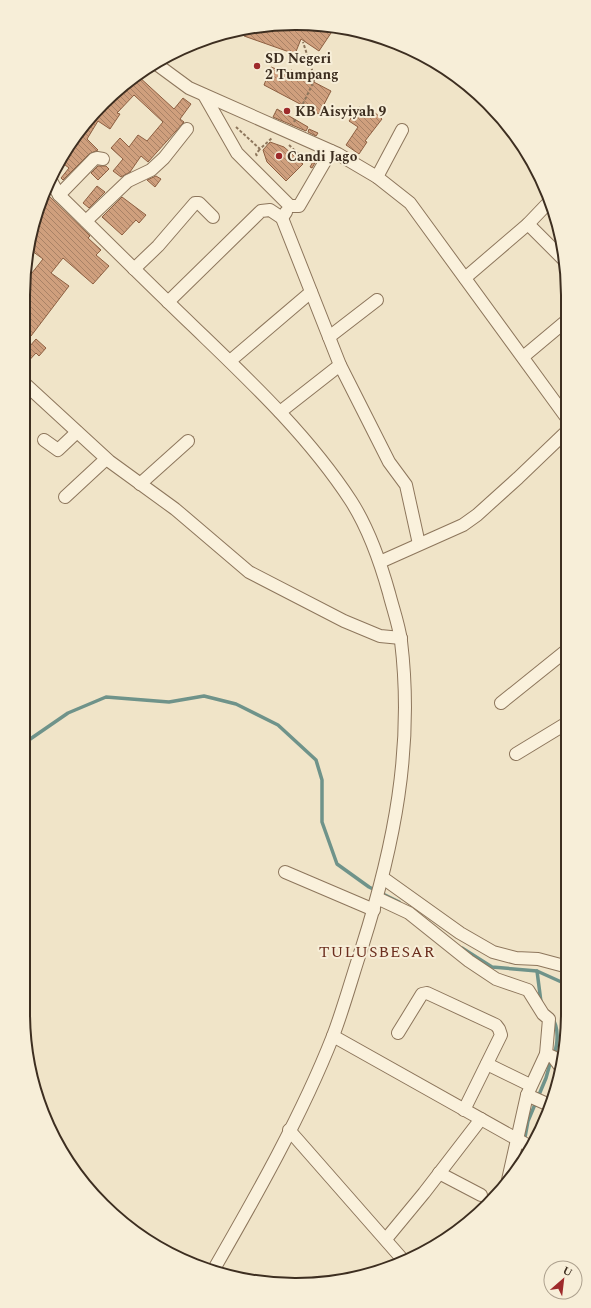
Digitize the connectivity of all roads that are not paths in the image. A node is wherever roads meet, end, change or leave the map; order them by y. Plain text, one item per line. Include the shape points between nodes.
1 (161, 67) edge
2 (204, 95) junction
3 (187, 129) dead end
4 (402, 130) dead end
5 (331, 151) junction
6 (103, 159) dead end
7 (377, 177) junction
8 (54, 185) edge
9 (60, 195) junction
10 (290, 206) junction
11 (545, 206) edge
12 (213, 217) dead end
13 (282, 218) junction
14 (86, 221) junction
15 (528, 224) junction
16 (558, 254) edge
17 (134, 269) junction
18 (465, 278) junction
19 (311, 292) junction
20 (377, 300) dead end
21 (168, 302) junction
22 (561, 324) edge
23 (329, 337) junction
24 (523, 357) junction
25 (230, 361) junction
26 (340, 365) junction
27 (30, 388) edge
28 (561, 407) edge
29 (280, 412) junction
30 (77, 432) junction
31 (561, 437) edge
32 (44, 440) dead end
33 (188, 441) dead end
34 (106, 458) junction
35 (140, 484) junction
36 (65, 497) dead end
37 (419, 544) junction
38 (380, 562) junction
39 (401, 638) junction
40 (561, 655) edge
41 (500, 703) dead end
42 (561, 728) edge
43 (516, 754) dead end
44 (285, 872) dead end
45 (379, 894) junction
46 (561, 965) edge
47 (398, 1033) dead end
48 (333, 1036) junction
49 (549, 1055) junction
50 (556, 1063) edge
51 (487, 1064) junction
52 (535, 1096) junction
53 (464, 1110) junction
54 (481, 1119) junction
55 (289, 1130) junction
56 (522, 1142) edge
57 (515, 1162) edge
58 (440, 1173) junction
59 (480, 1195) dead end
60 (386, 1239) junction
61 (400, 1257) edge
62 (216, 1266) edge

1 - 2 street via 189,88
2 - 5 street via 286,138
2 - 10 street via 238,153
3 - 14 street via 151,170 128,181
4 - 7 street
5 - 7 street
5 - 10 street via 299,206
6 - 9 street via 94,159
7 - 18 street via 410,203
8 - 9 street
9 - 14 street
10 - 13 street
11 - 15 street
12 - 17 street via 199,203 195,203 158,246
13 - 19 street
13 - 21 street via 270,210 261,211
14 - 17 street
15 - 16 street
15 - 18 street
17 - 21 street
18 - 24 street
19 - 23 street
19 - 25 street
20 - 23 street
21 - 25 street
22 - 24 street
23 - 26 street
24 - 28 street
25 - 29 street
26 - 29 street
26 - 37 street via 389,462 406,484
27 - 30 street
29 - 38 street via 326,466 352,503
30 - 32 street via 58,450
30 - 34 street
31 - 37 street via 477,515 463,525
33 - 35 street
34 - 35 street
34 - 36 street
35 - 39 street via 175,509 249,572 344,621 380,636
37 - 38 street
38 - 39 street
39 - 45 street via 406,711 404,761 395,823
40 - 41 street
42 - 43 street
44 - 45 street
45 - 46 street via 460,932 493,952
45 - 48 street
45 - 49 street via 409,913 496,979 528,990 542,1014 549,1019
47 - 51 street via 422,994 427,993 496,1025 501,1035
48 - 53 street
48 - 55 street
49 - 50 street
49 - 52 street
51 - 52 street
51 - 53 street
52 - 56 street
53 - 54 street
54 - 56 street
54 - 58 street
55 - 60 street
55 - 62 street
56 - 57 street
58 - 59 street
58 - 60 street
60 - 61 street

